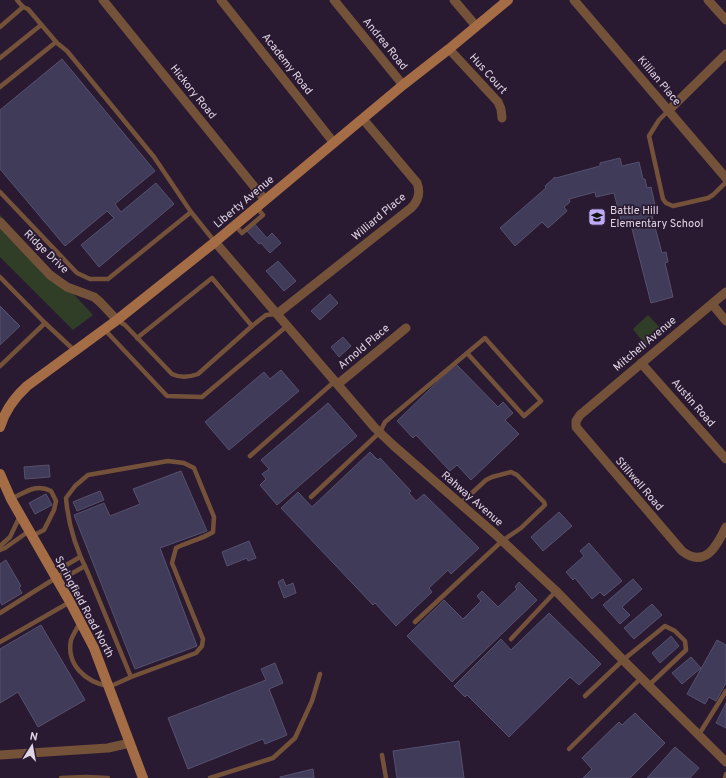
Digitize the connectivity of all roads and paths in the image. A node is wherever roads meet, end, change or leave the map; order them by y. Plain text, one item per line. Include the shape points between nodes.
1 (17, 0) edge
2 (103, 0) edge
3 (221, 0) edge
4 (334, 0) edge
5 (454, 0) edge
6 (508, 0) edge
7 (574, 0) edge
8 (708, 0) edge
9 (22, 7) junction
10 (726, 20) edge
11 (41, 25) junction
12 (476, 26) junction
13 (0, 27) edge
14 (56, 42) junction
15 (449, 49) junction
16 (726, 54) edge
17 (0, 58) edge
18 (403, 85) junction
19 (0, 87) edge
20 (668, 111) junction
21 (502, 118) dead end
22 (363, 119) junction
23 (334, 143) junction
24 (726, 178) edge
25 (726, 182) edge
26 (0, 192) edge
27 (265, 200) junction
28 (191, 212) junction
29 (0, 222) edge
30 (215, 242) junction
31 (0, 277) edge
32 (726, 292) edge
33 (712, 304) junction
34 (276, 314) junction
35 (117, 320) junction
36 (726, 322) edge
37 (45, 323) junction
38 (252, 326) junction
39 (287, 326) junction
40 (406, 328) dead end
41 (104, 330) junction
42 (137, 338) junction
43 (75, 351) junction
44 (467, 353) junction
45 (641, 363) junction
46 (0, 366) edge
47 (336, 383) junction
48 (580, 415) joint
49 (0, 426) edge
50 (380, 432) junction
51 (250, 456) dead end
52 (726, 460) edge
53 (0, 475) edge
54 (311, 497) dead end
55 (11, 499) junction
56 (460, 504) junction
57 (20, 516) junction
58 (726, 527) edge
59 (30, 534) junction
60 (502, 541) junction
61 (723, 541) edge
62 (0, 546) edge
63 (0, 550) edge
64 (80, 557) junction
65 (85, 566) junction
66 (59, 577) junction
67 (556, 591) junction
68 (70, 602) junction
69 (0, 613) edge
70 (81, 622) junction
71 (415, 622) dead end
72 (511, 640) dead end
73 (0, 642) edge
74 (623, 660) junction
75 (320, 674) dead end
76 (132, 677) junction
77 (641, 678) junction
78 (109, 686) junction
79 (648, 686) junction
80 (726, 691) edge
81 (585, 696) dead end
82 (698, 736) junction
83 (130, 743) junction
84 (569, 749) dead end
85 (0, 755) edge
86 (382, 755) dead end
87 (726, 762) edge
88 (726, 774) edge
89 (62, 778) edge
90 (108, 778) edge
91 (143, 778) edge
92 (210, 778) edge
93 (386, 778) edge
94 (725, 778) edge

1 - 9 lane
2 - 27 street, Hickory Road
3 - 23 street, Academy Road
4 - 18 street, Andrea Road
5 - 12 street
6 - 12 street, Liberty Avenue
7 - 20 street, Killian Place
8 - 10 street
9 - 11 lane via 28,9
9 - 13 lane
11 - 14 lane
11 - 17 lane
12 - 15 street, Liberty Avenue
14 - 19 lane
14 - 28 lane via 67,51 154,157
15 - 18 street, Liberty Avenue
15 - 21 street, Hus Court via 498,102
16 - 20 street
18 - 22 street, Liberty Avenue
20 - 24 street, Killian Place
20 - 25 lane via 658,120 649,136 666,203 673,206 708,198
22 - 23 street, Liberty Avenue
22 - 34 street, Williard Place via 417,183 418,198 411,208
23 - 27 street, Liberty Avenue
26 - 28 lane via 77,273 90,279 108,279
27 - 30 street, Liberty Avenue
28 - 30 lane
29 - 35 street, Ridge Drive via 50,275 67,288 94,297
30 - 34 street, Rahway Avenue
30 - 35 street, Liberty Avenue
31 - 37 lane
32 - 33 street, Mitchell Avenue
33 - 36 street
33 - 45 street, Mitchell Avenue
34 - 38 lane via 266,315
34 - 39 street, Rahway Avenue
35 - 41 street, Liberty Avenue
35 - 42 lane
37 - 43 lane
37 - 46 lane
38 - 42 lane via 198,374 192,376 177,377 172,374
38 - 42 lane via 212,278
39 - 41 lane via 202,397 167,396
39 - 47 street, Rahway Avenue
40 - 47 street, Arnold Place
41 - 43 street, Liberty Avenue
43 - 49 street, Liberty Avenue via 21,391 7,410
44 - 44 lane via 485,338 541,401 524,416
44 - 50 lane via 385,422
45 - 48 street, Mitchell Avenue
45 - 52 street, Austin Road
47 - 50 street, Rahway Avenue
47 - 51 lane
48 - 61 street, Stillwell Road via 576,421 579,432 682,551 699,559
50 - 54 lane
50 - 56 street, Rahway Avenue
53 - 55 street, Springfield Road North
55 - 57 street, Springfield Road North
55 - 59 lane via 35,488 51,491 56,501 54,510 44,530
56 - 60 street, Rahway Avenue
56 - 60 lane via 486,480 511,472 517,475 545,505 521,528
57 - 59 street, Springfield Road North
57 - 62 lane via 10,536
58 - 61 street
59 - 63 lane
59 - 66 street, Springfield Road North
60 - 67 street, Rahway Avenue
60 - 71 lane
64 - 65 lane
64 - 66 lane via 63,567
64 - 76 lane via 67,516 66,498 88,475 168,461 184,463 194,468 214,517 213,532 176,548 172,563 203,639 202,646 196,652
65 - 66 lane via 69,575
65 - 76 lane
66 - 68 street, Springfield Road North
66 - 69 lane
67 - 72 lane
67 - 74 street, Rahway Avenue
68 - 70 street, Springfield Road North
68 - 73 lane
70 - 78 street, Springfield Road North
70 - 78 lane via 72,640 71,652 74,662 88,679
74 - 77 street, Rahway Avenue
74 - 79 lane via 664,626 675,631 685,641 686,650
74 - 81 lane
75 - 92 lane via 312,701 295,738 273,758
76 - 78 lane
77 - 79 street, Rahway Avenue
77 - 84 lane
78 - 83 street, Springfield Road North
79 - 82 street, Rahway Avenue
80 - 82 lane
82 - 87 street, Rahway Avenue
83 - 85 street via 108,748
83 - 91 street, Springfield Road North
86 - 93 lane
88 - 94 lane
89 - 90 lane

